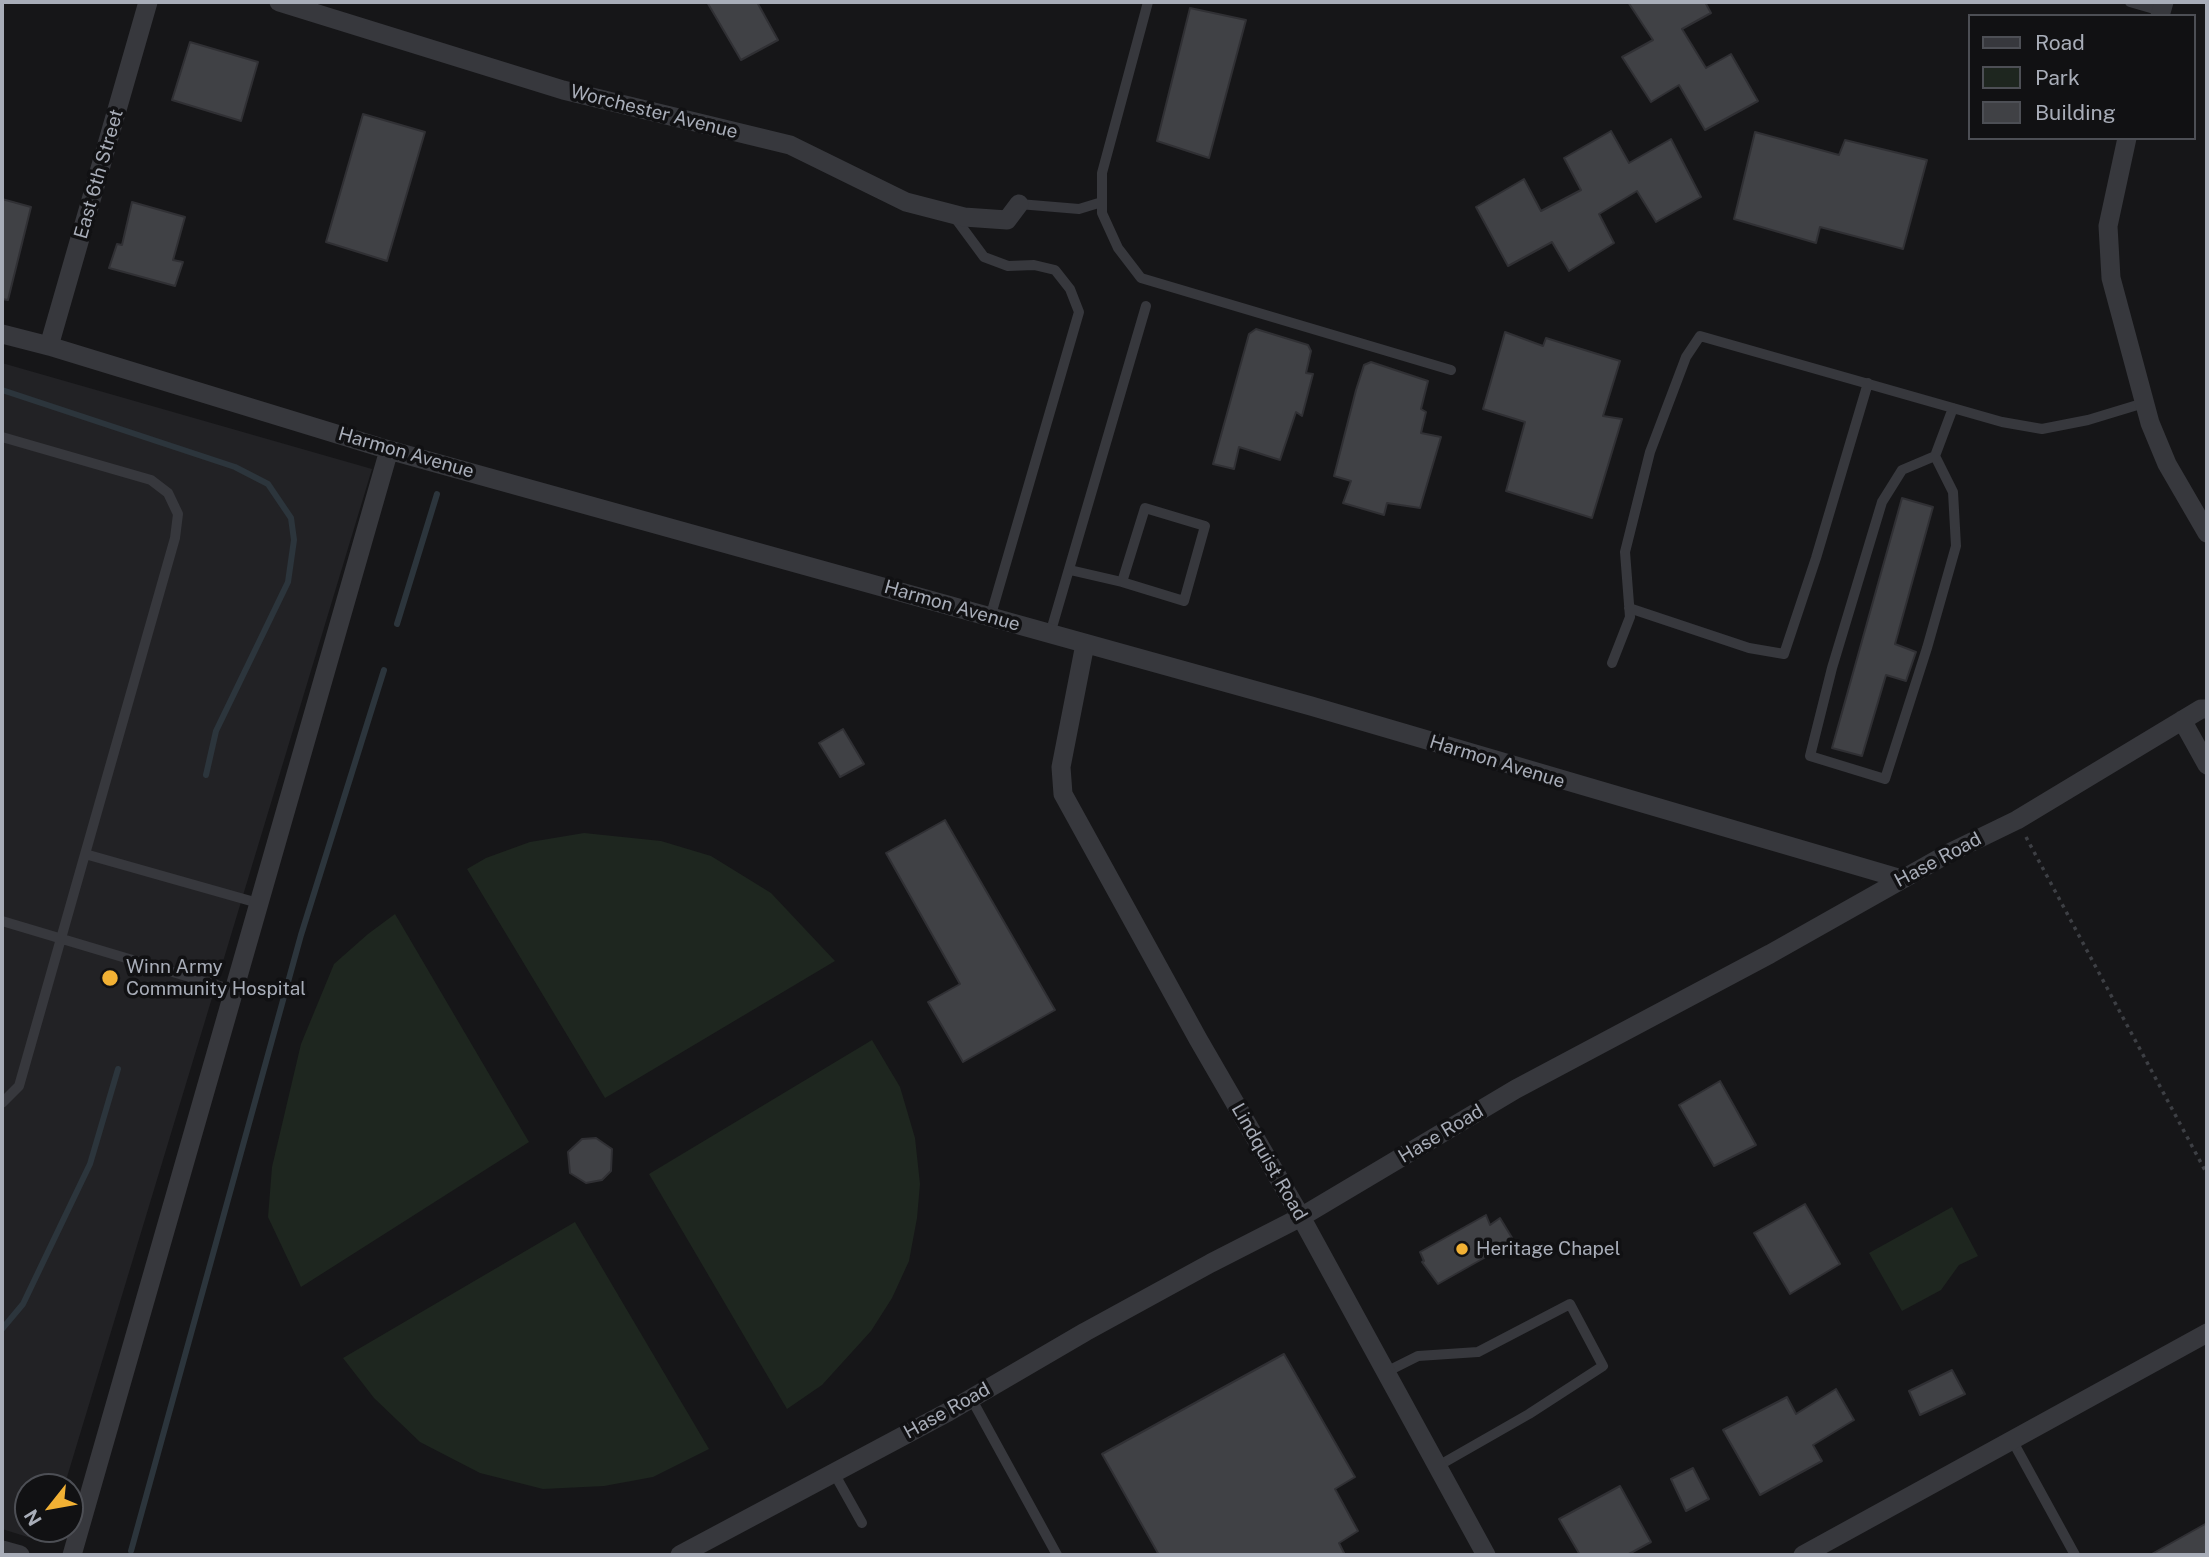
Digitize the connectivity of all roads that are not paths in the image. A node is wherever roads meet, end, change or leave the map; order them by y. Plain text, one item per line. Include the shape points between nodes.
1 (148, 2) edge
2 (279, 2) edge
3 (1149, 2) edge
4 (2130, 2) edge
5 (2162, 9) edge
6 (2127, 140) edge
7 (1102, 202) junction
8 (1018, 204) joint
9 (952, 214) junction
10 (1146, 306) dead end
11 (2, 334) edge
12 (49, 346) junction
13 (1451, 370) dead end
14 (1868, 383) junction
15 (2144, 403) junction
16 (1953, 408) junction
17 (2, 437) edge
18 (389, 450) junction
19 (1935, 456) junction
20 (2207, 533) edge
21 (1070, 570) junction
22 (1122, 582) junction
23 (1629, 608) junction
24 (990, 618) junction
25 (1050, 634) junction
26 (1085, 644) junction
27 (1612, 663) dead end
28 (2205, 705) edge
29 (2182, 720) junction
30 (2207, 765) edge
31 (85, 855) junction
32 (1902, 879) junction
33 (258, 903) junction
34 (2, 921) edge
35 (61, 938) junction
36 (233, 990) junction
37 (2, 1103) edge
38 (1301, 1217) junction
39 (2207, 1333) edge
40 (1386, 1373) junction
41 (971, 1398) junction
42 (2012, 1440) junction
43 (1437, 1466) junction
44 (834, 1473) junction
45 (862, 1523) dead end
46 (2, 1550) edge
47 (690, 1553) edge
48 (20, 1555) edge
49 (72, 1555) edge
50 (1057, 1555) edge
51 (1486, 1555) edge
52 (1803, 1555) edge
53 (2075, 1555) edge

1 - 12 street, East 6th Street
2 - 9 street, Worchester Avenue via 563,90 790,145 906,202
3 - 7 lane via 1102,173
4 - 5 lane
6 - 15 street via 2108,226 2110,278
7 - 8 lane via 1079,209
7 - 13 lane via 1102,213 1118,248 1141,278
8 - 9 street, Worchester Avenue via 1007,220
9 - 24 lane via 984,257 1008,266 1055,270 1070,289 1079,312
10 - 21 lane
11 - 12 street, Harmon Avenue
12 - 18 street, Harmon Avenue
14 - 16 lane
14 - 23 lane via 1784,654 1749,648
14 - 23 lane via 1700,336 1686,357 1650,452 1625,552
15 - 16 lane via 2042,429
15 - 20 street via 2168,464
16 - 19 lane
17 - 31 lane via 151,480 168,493 178,514
18 - 24 street, Harmon Avenue
18 - 33 street
19 - 19 lane via 1902,470 1882,502 1810,756 1885,779 1956,546 1953,492
21 - 22 lane
21 - 25 lane
22 - 22 lane via 1184,601 1205,526 1145,508
23 - 27 lane via 1630,617
24 - 25 street, Harmon Avenue
25 - 26 street, Harmon Avenue
26 - 32 street, Harmon Avenue
26 - 38 street, Lindquist Road via 1061,767 1063,794
28 - 29 street, Hase Road
29 - 30 street
29 - 32 street, Hase Road via 2017,820
31 - 33 lane
31 - 35 lane
32 - 38 street, Hase Road via 1516,1089
33 - 36 street
34 - 35 lane
35 - 36 lane
35 - 37 lane via 19,1086
36 - 49 street
38 - 40 street, Lindquist Road
38 - 41 street, Hase Road
39 - 42 street
40 - 43 street, Lindquist Road
40 - 43 lane via 1418,1356 1478,1352 1570,1304 1602,1366
41 - 44 street, Hase Road
41 - 50 lane
42 - 52 street
42 - 53 lane
43 - 51 street, Lindquist Road
44 - 45 lane
44 - 47 street, Hase Road
46 - 48 street

